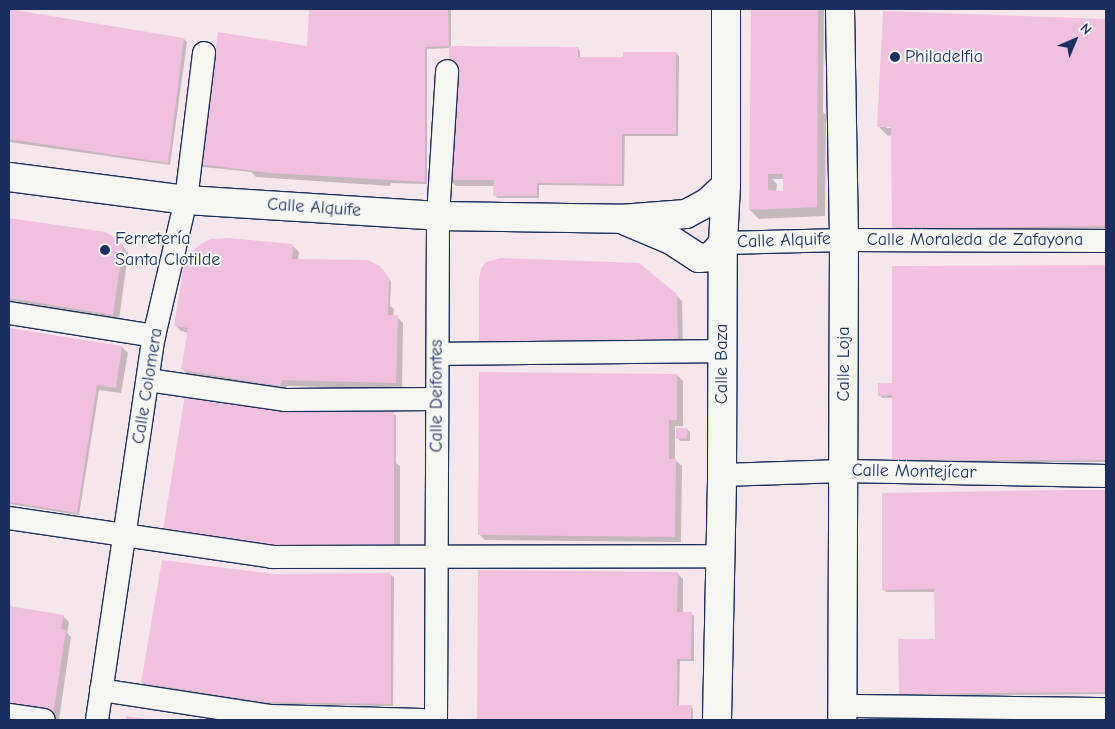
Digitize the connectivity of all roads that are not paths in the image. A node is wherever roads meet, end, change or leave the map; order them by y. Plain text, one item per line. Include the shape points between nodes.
1 (726, 9) edge
2 (840, 9) edge
3 (204, 53) dead end
4 (447, 71) dead end
5 (9, 177) edge
6 (726, 185) junction
7 (186, 200) junction
8 (438, 216) junction
9 (620, 219) junction
10 (844, 240) junction
11 (1106, 241) edge
12 (723, 243) junction
13 (9, 313) edge
14 (154, 336) junction
15 (722, 350) junction
16 (438, 354) junction
17 (148, 380) junction
18 (437, 399) junction
19 (843, 471) junction
20 (722, 475) junction
21 (1106, 476) edge
22 (9, 518) edge
23 (124, 536) junction
24 (436, 556) junction
25 (721, 556) junction
26 (102, 690) junction
27 (1106, 709) edge
28 (843, 713) edge
29 (9, 715) edge
30 (44, 720) edge
31 (97, 720) edge
32 (422, 720) edge
33 (436, 720) edge
34 (717, 720) edge

1 - 6 street, Calle Baza
2 - 10 street, Calle Loja
3 - 7 street, Calle Colomera
4 - 8 street, Calle Deifontes
5 - 7 street, Calle Alquife
6 - 9 street, Calle Alquife via 707,203 686,214
6 - 12 street, Calle Baza
7 - 8 street, Calle Alquife
7 - 14 street, Calle Colomera
8 - 9 street, Calle Alquife
8 - 16 street, Calle Deifontes
9 - 12 street, Calle Alquife via 671,240 699,258 711,257
10 - 11 street, Calle Moraleda de Zafayona
10 - 12 street, Calle Alquife
10 - 19 street, Calle Loja
12 - 15 street, Calle Baza
13 - 14 street
14 - 17 street, Calle Colomera
15 - 16 street
15 - 20 street, Calle Baza
16 - 18 street, Calle Deifontes
17 - 18 street via 285,400
17 - 23 street, Calle Colomera
18 - 24 street, Calle Deifontes
19 - 20 street, Calle Montejícar
19 - 21 street, Calle Montejícar
19 - 28 street, Calle Loja
20 - 25 street, Calle Baza
22 - 23 street
23 - 24 street via 272,557
23 - 26 street, Calle Colomera
24 - 25 street
24 - 33 street, Calle Deifontes
25 - 34 street, Calle Baza
26 - 31 street, Calle Colomera
26 - 32 street via 271,716
27 - 28 street
29 - 30 street

